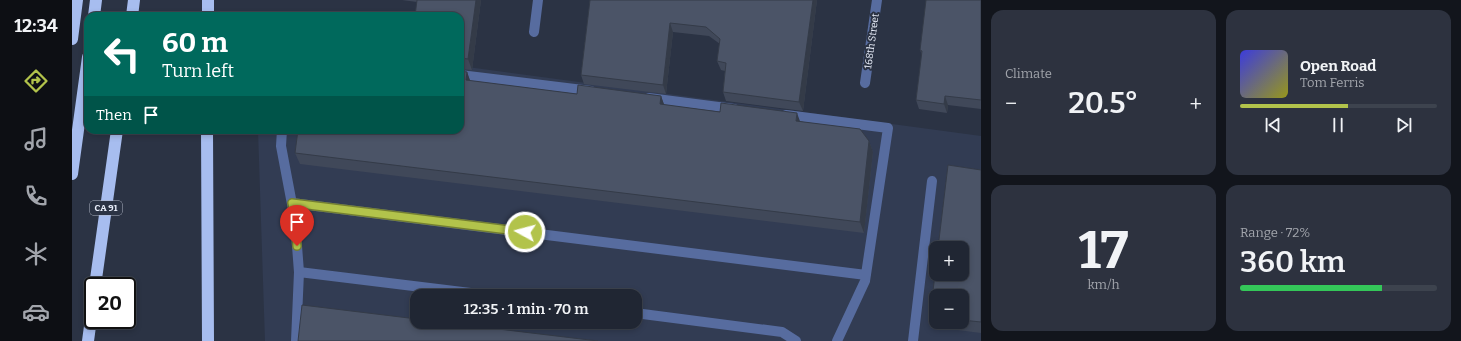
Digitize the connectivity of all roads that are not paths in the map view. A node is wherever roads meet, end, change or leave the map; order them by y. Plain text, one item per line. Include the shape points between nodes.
1 (77, 0) edge
2 (96, 0) edge
3 (134, 0) edge
4 (208, 0) edge
5 (538, 0) edge
6 (877, 0) edge
7 (94, 12) edge
8 (132, 12) edge
9 (208, 12) edge
10 (534, 32) dead end
11 (72, 39) edge
12 (464, 76) edge
13 (865, 83) dead end
14 (84, 86) edge
15 (603, 93) edge
16 (642, 98) edge
17 (745, 110) edge
18 (777, 114) edge
19 (115, 134) edge
20 (207, 134) edge
21 (282, 134) edge
22 (72, 174) edge
23 (932, 181) dead end
24 (292, 203) junction
25 (299, 272) junction
26 (866, 275) junction
27 (96, 277) edge
28 (438, 289) edge
29 (642, 314) edge
30 (90, 329) edge
31 (88, 341) edge
32 (208, 341) edge
33 (296, 341) edge
34 (796, 341) edge
35 (838, 341) edge
36 (913, 341) edge

1 - 11 highway
2 - 7 highway
3 - 8 highway
4 - 9 highway
5 - 10 street
6 - 13 street, 168th Street
12 - 15 street
14 - 22 highway
16 - 17 street
18 - 26 street via 888,128
19 - 27 highway, CA 91
20 - 32 highway
21 - 24 street via 281,146
23 - 36 street
24 - 25 street
24 - 26 street
25 - 28 street
25 - 33 street
26 - 35 street
29 - 34 street via 782,332
30 - 31 highway

